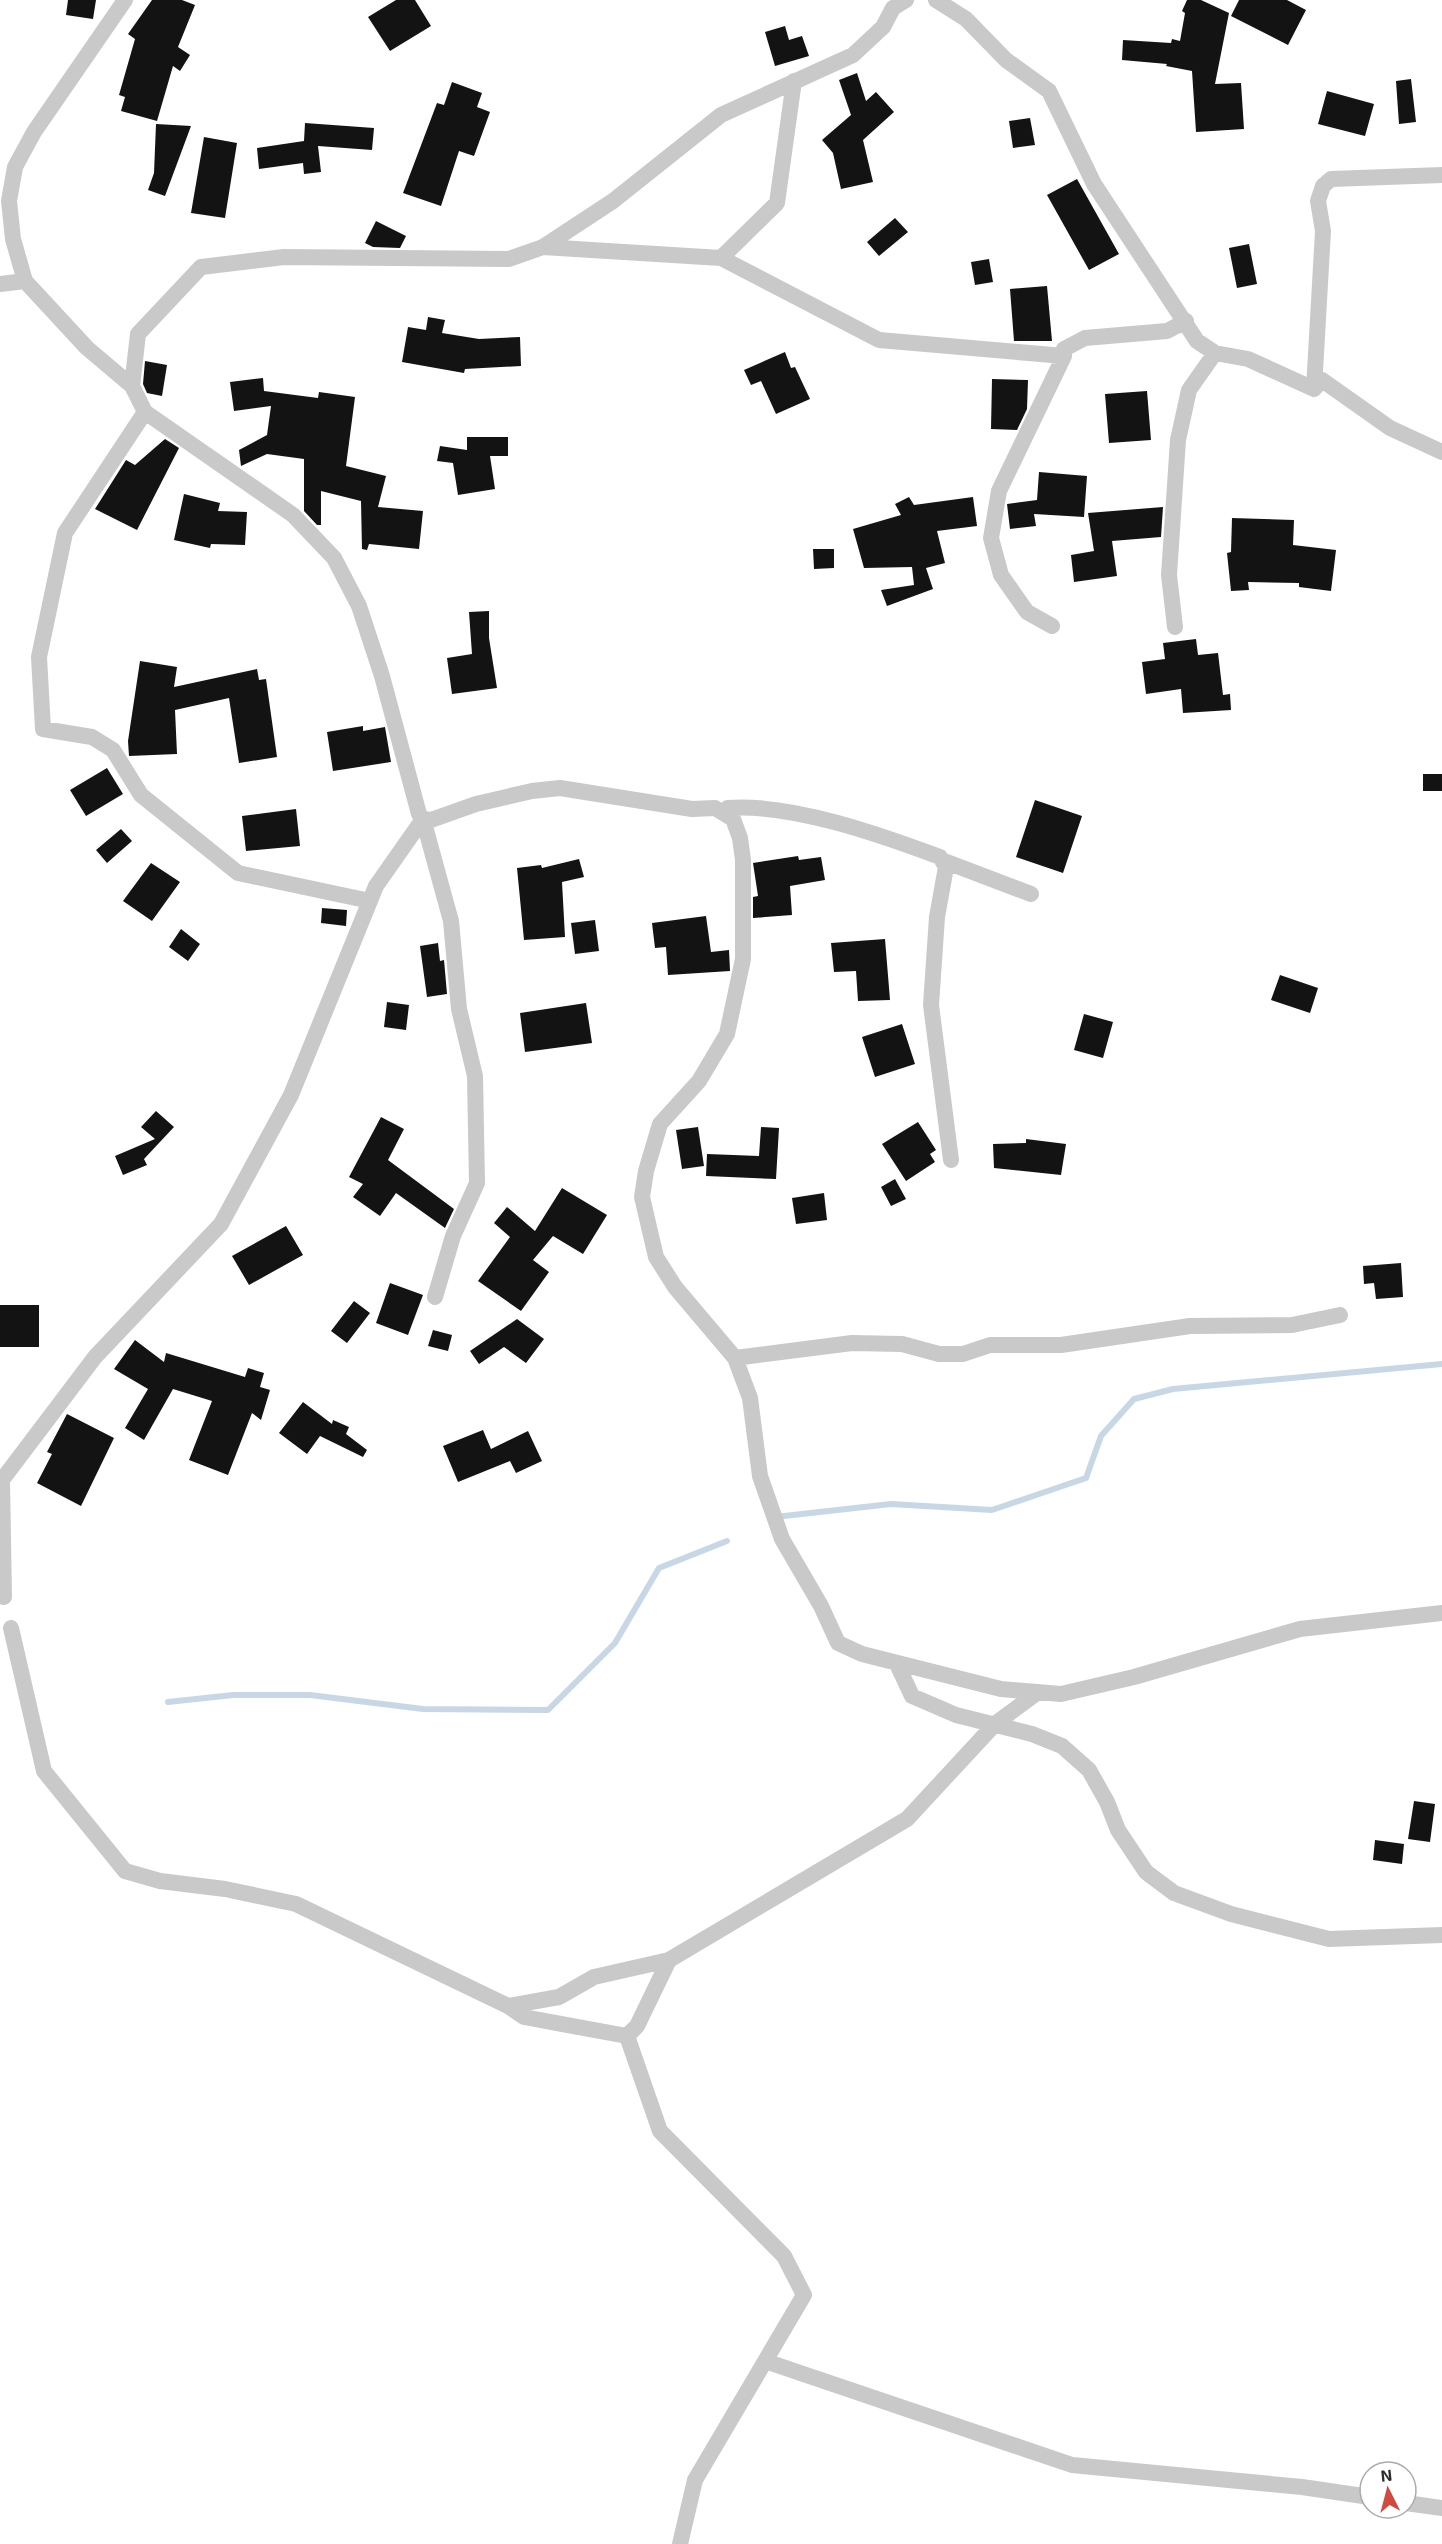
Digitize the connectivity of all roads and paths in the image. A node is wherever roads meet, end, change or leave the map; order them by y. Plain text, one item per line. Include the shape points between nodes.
1 (125, 0) edge
2 (936, 0) edge
3 (898, 2) edge
4 (794, 81) junction
5 (1442, 175) edge
6 (543, 247) junction
7 (721, 258) junction
8 (25, 281) junction
9 (0, 284) edge
10 (1186, 321) junction
11 (1215, 353) junction
12 (1064, 356) junction
13 (132, 386) junction
14 (1314, 389) junction
15 (145, 412) junction
16 (1442, 452) edge
17 (1052, 626) dead end
18 (1175, 627) dead end
19 (727, 814) junction
20 (423, 819) junction
21 (944, 861) junction
22 (1031, 894) dead end
23 (370, 901) junction
24 (951, 1160) dead end
25 (435, 1297) dead end
26 (1340, 1315) dead end
27 (735, 1358) junction
28 (0, 1595) edge
29 (1442, 1613) edge
30 (11, 1628) dead end
31 (897, 1664) junction
32 (1038, 1692) junction
33 (995, 1724) junction
34 (1442, 1935) edge
35 (669, 1960) junction
36 (508, 2006) junction
37 (627, 2036) junction
38 (765, 2361) junction
39 (1358, 2495) edge
40 (1418, 2505) edge
41 (1442, 2508) edge
42 (680, 2544) edge

1 - 8 street via 34,132 15,167 9,201 13,239
2 - 10 street via 966,19 1006,60 1049,91 1094,183
3 - 4 street via 883,27 853,55
4 - 6 street via 721,116 613,201
4 - 7 street via 777,202
5 - 14 street via 1331,179 1323,186 1318,201 1323,231
6 - 7 street
6 - 13 street via 509,259 284,257 201,267 138,334
7 - 12 street via 879,340
8 - 9 street
8 - 13 street via 87,348
10 - 11 street via 1197,341
10 - 12 street via 1167,331 1085,338 1064,349
11 - 14 street via 1248,359
11 - 18 street via 1189,390 1178,440 1169,575
12 - 17 street via 999,491 991,538 1001,575 1027,612
13 - 15 street
14 - 16 street via 1322,380 1390,429
15 - 20 street via 292,515 334,558 358,606 382,676
15 - 23 street via 65,532 39,657 43,729 92,737 113,750 141,795 238,873
19 - 20 street via 715,808 692,809 560,788 532,791
19 - 21 street via 728,808 772,808 887,837
19 - 27 street via 734,819 743,860 743,959 727,1034 699,1081 660,1124 642,1197 656,1257 675,1287
20 - 23 street via 376,886
20 - 25 street via 451,921 459,1009 475,1076 477,1183 453,1236
21 - 22 street
21 - 24 street via 932,960 931,1005
23 - 28 street via 291,1095 221,1224 95,1357 2,1479 4,1597
26 - 27 street via 1292,1325 1190,1326 1061,1345 990,1345 963,1354 939,1354 902,1344 852,1343
27 - 31 street via 750,1398 760,1476 782,1539 838,1643
29 - 32 street via 1300,1629 1134,1677 1061,1694
30 - 36 street via 44,1771 125,1871 160,1881 296,1904
31 - 32 street via 1001,1689
31 - 33 street via 912,1696 956,1715
32 - 33 street
33 - 34 street via 1062,1746 1089,1770 1118,1830 1146,1872 1174,1893 1231,1914 1329,1939
33 - 35 street via 907,1819
35 - 36 street via 594,1977 559,1997
35 - 37 street via 637,2026
36 - 37 street via 524,2017
37 - 38 street via 660,2131 784,2256 804,2295
38 - 39 street via 1071,2465
38 - 42 street via 695,2480
40 - 41 street

